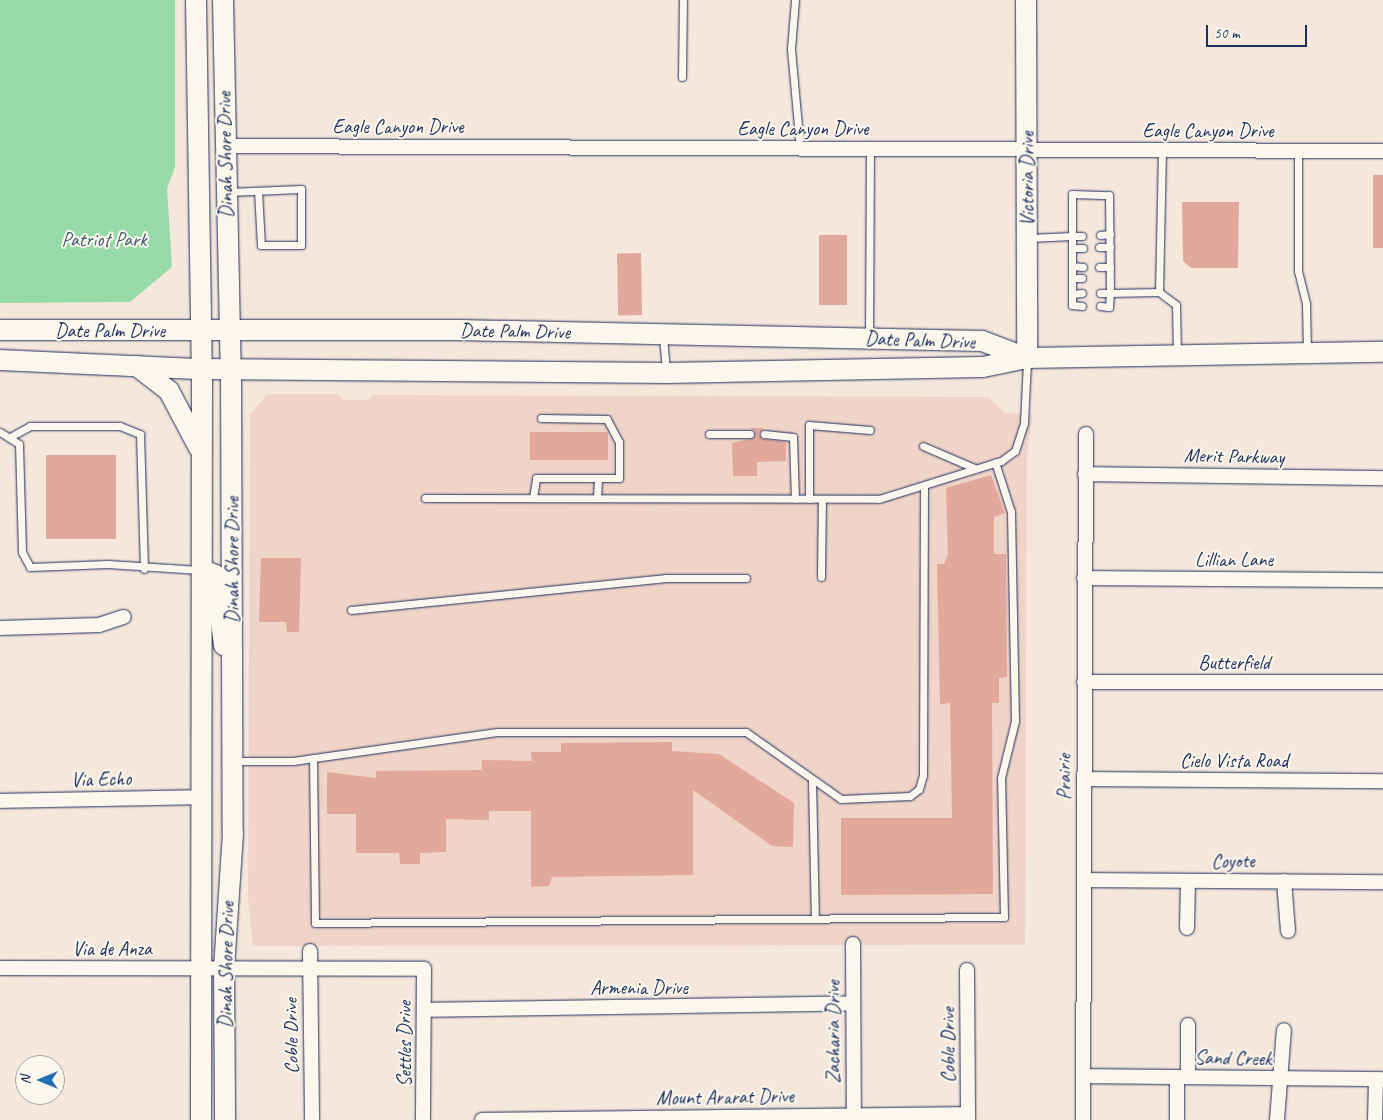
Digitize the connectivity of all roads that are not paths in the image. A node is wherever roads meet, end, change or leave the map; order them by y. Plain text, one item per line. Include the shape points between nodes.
1 (196, 0) edge
2 (222, 0) edge
3 (683, 0) edge
4 (794, 0) edge
5 (1026, 0) edge
6 (682, 77) dead end
7 (224, 146) junction
8 (800, 148) junction
9 (870, 148) junction
10 (1026, 149) junction
11 (1162, 150) junction
12 (1298, 150) junction
13 (1383, 151) edge
14 (258, 191) junction
15 (225, 193) junction
16 (1110, 234) junction
17 (1100, 235) dead end
18 (1072, 236) junction
19 (1082, 236) dead end
20 (1026, 238) junction
21 (1099, 247) dead end
22 (1110, 247) junction
23 (1072, 248) junction
24 (1083, 248) dead end
25 (1072, 266) junction
26 (1083, 267) dead end
27 (1099, 267) dead end
28 (1110, 267) junction
29 (1072, 278) junction
30 (1082, 278) dead end
31 (1100, 278) dead end
32 (1110, 278) junction
33 (1159, 292) junction
34 (1082, 293) dead end
35 (1100, 293) dead end
36 (1110, 293) junction
37 (1072, 294) junction
38 (1082, 306) dead end
39 (1100, 306) dead end
40 (202, 330) junction
41 (230, 330) junction
42 (2, 331) edge
43 (662, 334) junction
44 (869, 338) junction
45 (1307, 351) junction
46 (1383, 352) edge
47 (1177, 354) junction
48 (1027, 358) junction
49 (0, 360) edge
50 (137, 366) junction
51 (231, 368) junction
52 (202, 369) junction
53 (667, 373) junction
54 (541, 418) dead end
55 (870, 430) dead end
56 (0, 432) edge
57 (709, 434) dead end
58 (750, 434) dead end
59 (764, 434) dead end
60 (1086, 434) dead end
61 (12, 436) junction
62 (923, 446) dead end
63 (202, 456) junction
64 (995, 462) junction
65 (974, 468) junction
66 (1085, 474) junction
67 (598, 478) junction
68 (1383, 478) edge
69 (924, 486) junction
70 (425, 498) dead end
71 (533, 498) junction
72 (597, 498) junction
73 (795, 499) junction
74 (809, 499) junction
75 (822, 499) junction
76 (144, 569) junction
77 (202, 570) junction
78 (821, 577) dead end
79 (746, 578) dead end
80 (1084, 578) junction
81 (1383, 580) edge
82 (350, 610) dead end
83 (124, 617) dead end
84 (0, 628) edge
85 (233, 665) junction
86 (1084, 682) junction
87 (1383, 682) edge
88 (313, 758) junction
89 (203, 761) junction
90 (233, 761) junction
91 (1084, 779) junction
92 (812, 780) junction
93 (1383, 781) edge
94 (203, 796) junction
95 (0, 801) edge
96 (203, 861) junction
97 (1084, 880) junction
98 (1284, 881) junction
99 (1188, 882) junction
100 (1383, 882) edge
101 (815, 919) junction
102 (1187, 928) dead end
103 (1288, 931) dead end
104 (853, 944) dead end
105 (310, 951) dead end
106 (202, 967) junction
107 (224, 967) junction
108 (0, 968) edge
109 (424, 969) joint
110 (310, 970) junction
111 (968, 970) dead end
112 (853, 1004) junction
113 (424, 1010) junction
114 (1188, 1026) dead end
115 (1284, 1030) dead end
116 (1083, 1076) junction
117 (1182, 1077) junction
118 (1279, 1079) junction
119 (1379, 1079) edge
120 (968, 1117) edge
121 (854, 1118) edge
122 (201, 1120) edge
123 (225, 1120) edge
124 (312, 1120) edge
125 (423, 1120) edge
126 (482, 1120) edge
127 (1083, 1120) edge
128 (1177, 1120) edge
129 (1276, 1120) edge
130 (1375, 1120) edge

1 - 40 main road, Dinah Shore Drive
2 - 7 main road, Dinah Shore Drive
3 - 6 lane
4 - 8 lane via 791,49
5 - 10 main road, Victoria Drive
7 - 8 street, Eagle Canyon Drive
7 - 15 main road, Dinah Shore Drive
8 - 9 street, Eagle Canyon Drive
9 - 10 street, Eagle Canyon Drive
9 - 44 lane
10 - 11 street, Eagle Canyon Drive
10 - 20 main road, Victoria Drive
11 - 12 street, Eagle Canyon Drive
11 - 33 lane
12 - 13 street, Eagle Canyon Drive
12 - 45 lane via 1298,271 1306,304
14 - 14 lane via 301,189 301,245 261,245
14 - 15 lane
15 - 41 main road, Dinah Shore Drive
16 - 17 lane
16 - 18 lane via 1109,195 1072,194
16 - 22 lane
18 - 19 lane
18 - 20 lane
18 - 23 lane
20 - 48 main road, Victoria Drive
21 - 22 lane
22 - 28 lane
23 - 24 lane
23 - 25 lane
25 - 26 lane
25 - 29 lane
27 - 28 lane
28 - 32 lane
29 - 30 lane
29 - 37 lane
31 - 32 lane
32 - 36 lane
33 - 36 lane
33 - 47 lane via 1176,305
34 - 37 lane
35 - 36 lane
36 - 39 lane via 1109,307
37 - 38 lane via 1072,305
40 - 41 main road, Date Palm Drive
40 - 42 main road, Date Palm Drive
40 - 52 main road, Dinah Shore Drive
41 - 43 main road, Date Palm Drive
41 - 51 main road, Dinah Shore Drive
43 - 44 main road, Date Palm Drive
43 - 53 lane
44 - 48 main road, Date Palm Drive via 982,341
45 - 46 main road, Date Palm Drive
45 - 47 main road, Date Palm Drive
47 - 48 main road, Date Palm Drive
48 - 53 main road, Date Palm Drive via 984,367
48 - 64 lane via 1021,437 1015,451
49 - 50 main road, Date Palm Drive
50 - 52 main road, Date Palm Drive
50 - 63 main road via 168,390
51 - 52 main road, Date Palm Drive
51 - 53 main road, Date Palm Drive
51 - 85 main road, Dinah Shore Drive
52 - 63 main road, Dinah Shore Drive
54 - 67 lane via 606,419 614,427 619,478
55 - 74 lane via 809,425
56 - 61 lane
57 - 58 lane
59 - 73 lane via 793,437
60 - 66 street, Prairie
61 - 76 lane via 19,450 26,563
61 - 76 lane via 30,426 120,426 140,434
62 - 65 lane
63 - 77 main road, Dinah Shore Drive
64 - 65 lane
64 - 101 lane via 1011,522 1015,721 1001,778 1004,917
65 - 69 lane
66 - 68 street, Merit Parkway
66 - 80 street, Prairie
67 - 71 lane via 536,478
67 - 72 lane
69 - 75 lane via 879,499
69 - 92 lane via 919,789 900,799 841,799
70 - 71 lane
71 - 72 lane
72 - 73 lane
73 - 74 lane
74 - 75 lane
75 - 78 lane
76 - 77 lane
77 - 85 main road via 214,575 220,635
77 - 89 main road, Dinah Shore Drive
79 - 82 lane via 666,578
80 - 81 street, Lillian Lane
80 - 86 street, Prairie
83 - 84 street via 99,625
85 - 90 main road, Dinah Shore Drive
86 - 87 street, Butterfield
86 - 91 street, Prairie
88 - 90 lane
88 - 92 lane via 497,732 746,732
88 - 101 lane via 315,923
89 - 90 main road
89 - 94 main road, Dinah Shore Drive
90 - 107 main road, Dinah Shore Drive
91 - 93 street, Cielo Vista Road
91 - 97 street, Prairie
92 - 101 lane
94 - 95 street, Via Echo
94 - 96 main road, Dinah Shore Drive
96 - 106 main road, Dinah Shore Drive
96 - 107 main road via 213,885 213,947
97 - 99 street, Coyote
97 - 116 street, Prairie
98 - 99 street, Coyote
98 - 100 street, Coyote
98 - 103 street
99 - 102 street
104 - 112 street, Zacharia Drive
105 - 110 street, Coble Drive
106 - 107 street, Via de Anza
106 - 108 street, Via de Anza
106 - 122 main road, Dinah Shore Drive
107 - 110 street, Via de Anza
107 - 123 main road, Dinah Shore Drive
109 - 110 street, Via de Anza
109 - 113 street, Settles Drive
110 - 124 street, Coble Drive
111 - 120 street, Coble Drive
112 - 113 street, Armenia Drive
112 - 121 street, Zacharia Drive
113 - 125 street, Settles Drive
114 - 117 street
115 - 118 street
116 - 117 street, Sand Creek
116 - 127 street, Prairie
117 - 118 street, Sand Creek
117 - 128 street
118 - 119 street, Sand Creek
118 - 129 street
119 - 130 street
120 - 121 street, Mount Ararat Drive
121 - 126 street, Mount Ararat Drive

